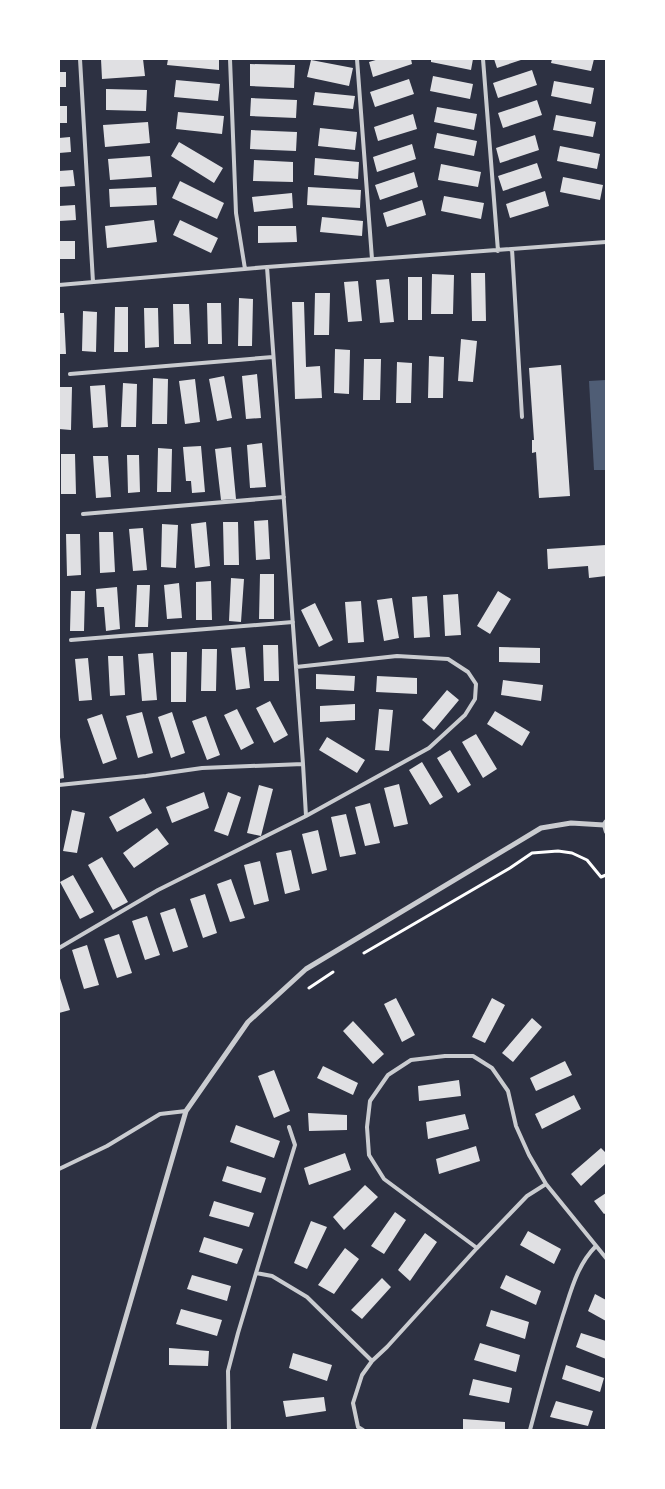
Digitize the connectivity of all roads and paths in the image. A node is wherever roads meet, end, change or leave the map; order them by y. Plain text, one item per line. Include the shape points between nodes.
1 (80, 59) edge
2 (230, 59) edge
3 (357, 59) edge
4 (483, 59) edge
5 (606, 242) edge
6 (512, 249) junction
7 (498, 251) junction
8 (372, 259) junction
9 (267, 267) junction
10 (245, 269) junction
11 (93, 282) junction
12 (59, 285) edge
13 (274, 357) junction
14 (70, 374) dead end
15 (522, 417) dead end
16 (284, 497) junction
17 (83, 514) dead end
18 (293, 622) junction
19 (71, 640) dead end
20 (296, 667) junction
21 (303, 764) junction
22 (59, 785) edge
23 (306, 816) junction
24 (605, 823) edge
25 (606, 832) edge
26 (606, 875) edge
27 (59, 948) edge
28 (359, 956) dead end
29 (334, 971) dead end
30 (304, 992) dead end
31 (186, 1111) junction
32 (289, 1127) dead end
33 (59, 1169) edge
34 (546, 1184) junction
35 (596, 1246) junction
36 (477, 1248) junction
37 (606, 1258) edge
38 (256, 1273) junction
39 (372, 1361) junction
40 (94, 1430) edge
41 (229, 1430) edge
42 (363, 1430) edge
43 (530, 1430) edge

1 - 11 lane
2 - 10 lane via 236,213
3 - 8 lane
4 - 7 lane
5 - 6 lane
6 - 7 lane
6 - 15 lane
7 - 8 lane
8 - 9 lane
9 - 10 lane
9 - 13 lane
10 - 11 lane
11 - 12 lane
13 - 14 lane
13 - 16 lane
16 - 17 lane
16 - 18 lane
18 - 19 lane
18 - 20 lane
20 - 21 lane
20 - 23 lane via 397,656 448,659 468,672 476,684 475,698 465,715 429,748
21 - 22 lane via 202,768
21 - 23 lane
23 - 27 lane via 158,890
24 - 25 lane
24 - 31 street via 570,823 540,828 306,969 248,1022
26 - 28 path via 601,877 587,860 572,853 532,853
29 - 30 path
31 - 33 lane via 160,1114 107,1146
31 - 40 street
32 - 38 lane via 295,1145
34 - 35 lane
34 - 36 lane via 528,1196
34 - 36 lane via 516,1126 508,1091 492,1068 473,1056 445,1056 411,1060 388,1075 370,1101 369,1155 384,1178
35 - 37 lane
35 - 43 lane via 586,1256 575,1279
36 - 39 lane
38 - 39 lane via 272,1276 307,1297
38 - 41 lane via 228,1371
39 - 42 lane via 362,1375 353,1403 358,1427

